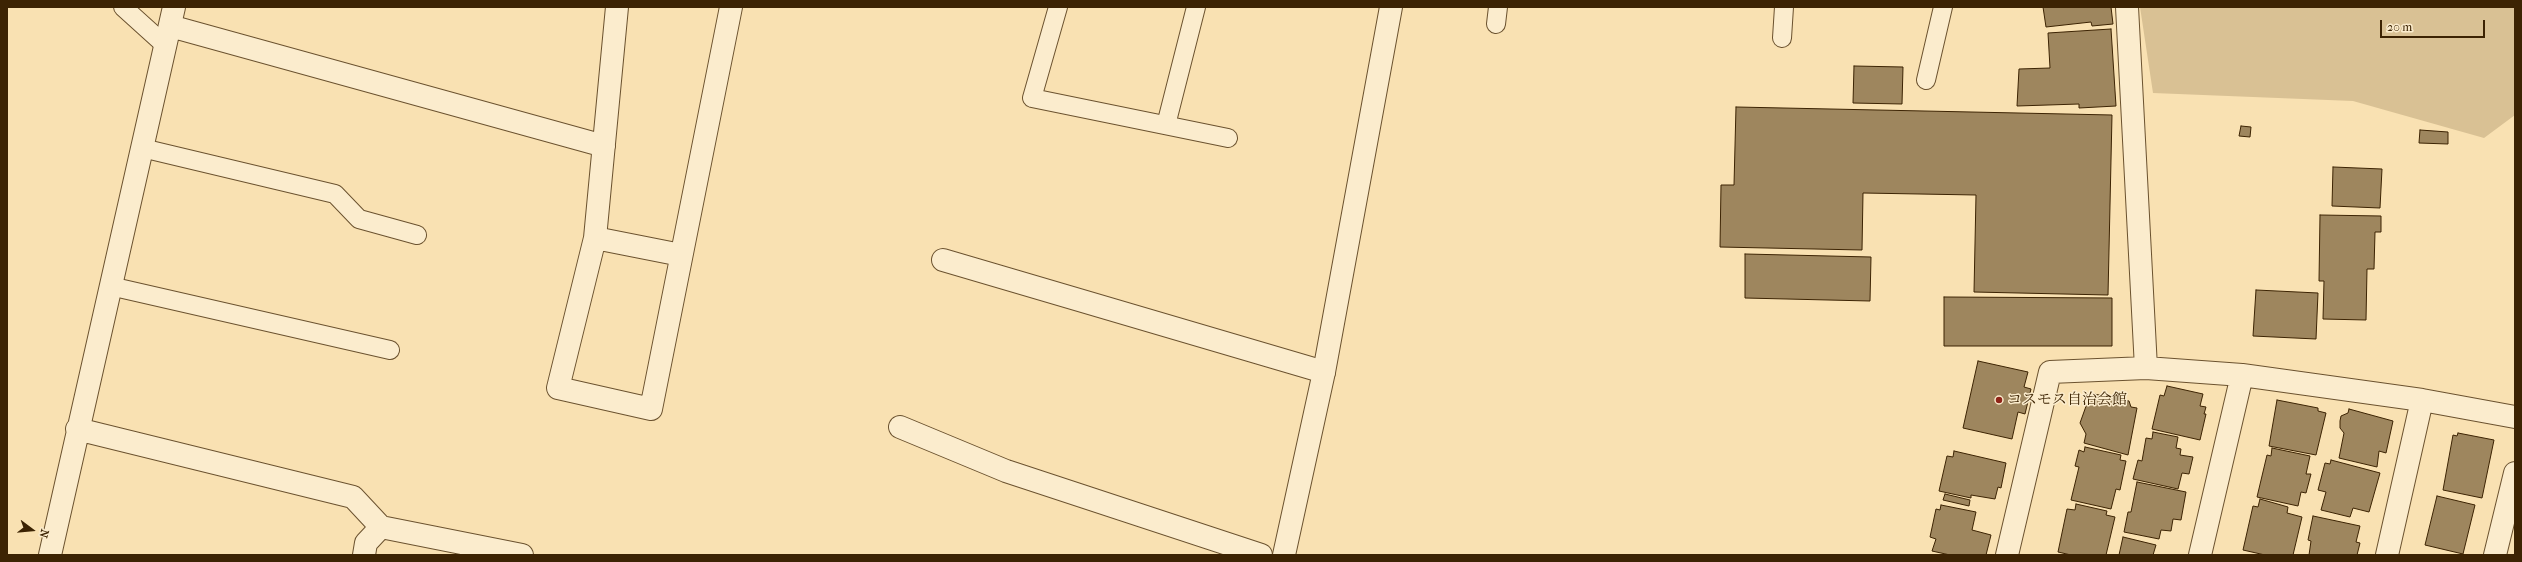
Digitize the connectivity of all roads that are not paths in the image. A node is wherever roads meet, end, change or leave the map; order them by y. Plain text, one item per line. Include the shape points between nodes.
1 (123, 7) edge
2 (618, 7) edge
3 (731, 7) edge
4 (1058, 7) edge
5 (1196, 7) edge
6 (1391, 7) edge
7 (1784, 7) edge
8 (1943, 7) edge
9 (2127, 7) edge
10 (170, 26) edge
11 (1782, 38) dead end
12 (1926, 80) dead end
13 (1166, 125) junction
14 (1228, 138) dead end
15 (604, 146) junction
16 (142, 148) junction
17 (417, 234) dead end
18 (595, 238) junction
19 (681, 255) junction
20 (943, 260) dead end
21 (110, 286) junction
22 (390, 350) dead end
23 (2146, 368) junction
24 (1324, 372) junction
25 (2242, 375) junction
26 (2422, 400) junction
27 (2515, 417) edge
28 (900, 427) dead end
29 (77, 430) junction
30 (2515, 473) edge
31 (381, 527) junction
32 (50, 555) edge
33 (364, 555) edge
34 (522, 555) edge
35 (1261, 555) edge
36 (1284, 555) edge
37 (2007, 555) edge
38 (2200, 555) edge
39 (2387, 555) edge
40 (2495, 555) edge

1 - 10 lane
2 - 15 street
3 - 19 street
4 - 13 lane via 1032,98
5 - 13 lane
6 - 24 street
7 - 11 lane
8 - 12 lane
9 - 23 street
10 - 15 street
10 - 16 street
13 - 14 lane
15 - 18 street
16 - 17 lane via 336,194 359,219
16 - 21 street
18 - 19 street
18 - 19 street via 558,388 651,409
20 - 24 street
21 - 22 lane
21 - 29 street
23 - 25 street
23 - 37 street via 2050,372
24 - 36 street
25 - 26 street
25 - 38 street
26 - 27 street
26 - 39 street
28 - 35 street via 1006,471
29 - 31 street via 353,497
29 - 32 street
30 - 40 street
31 - 33 street via 366,543
31 - 34 street

